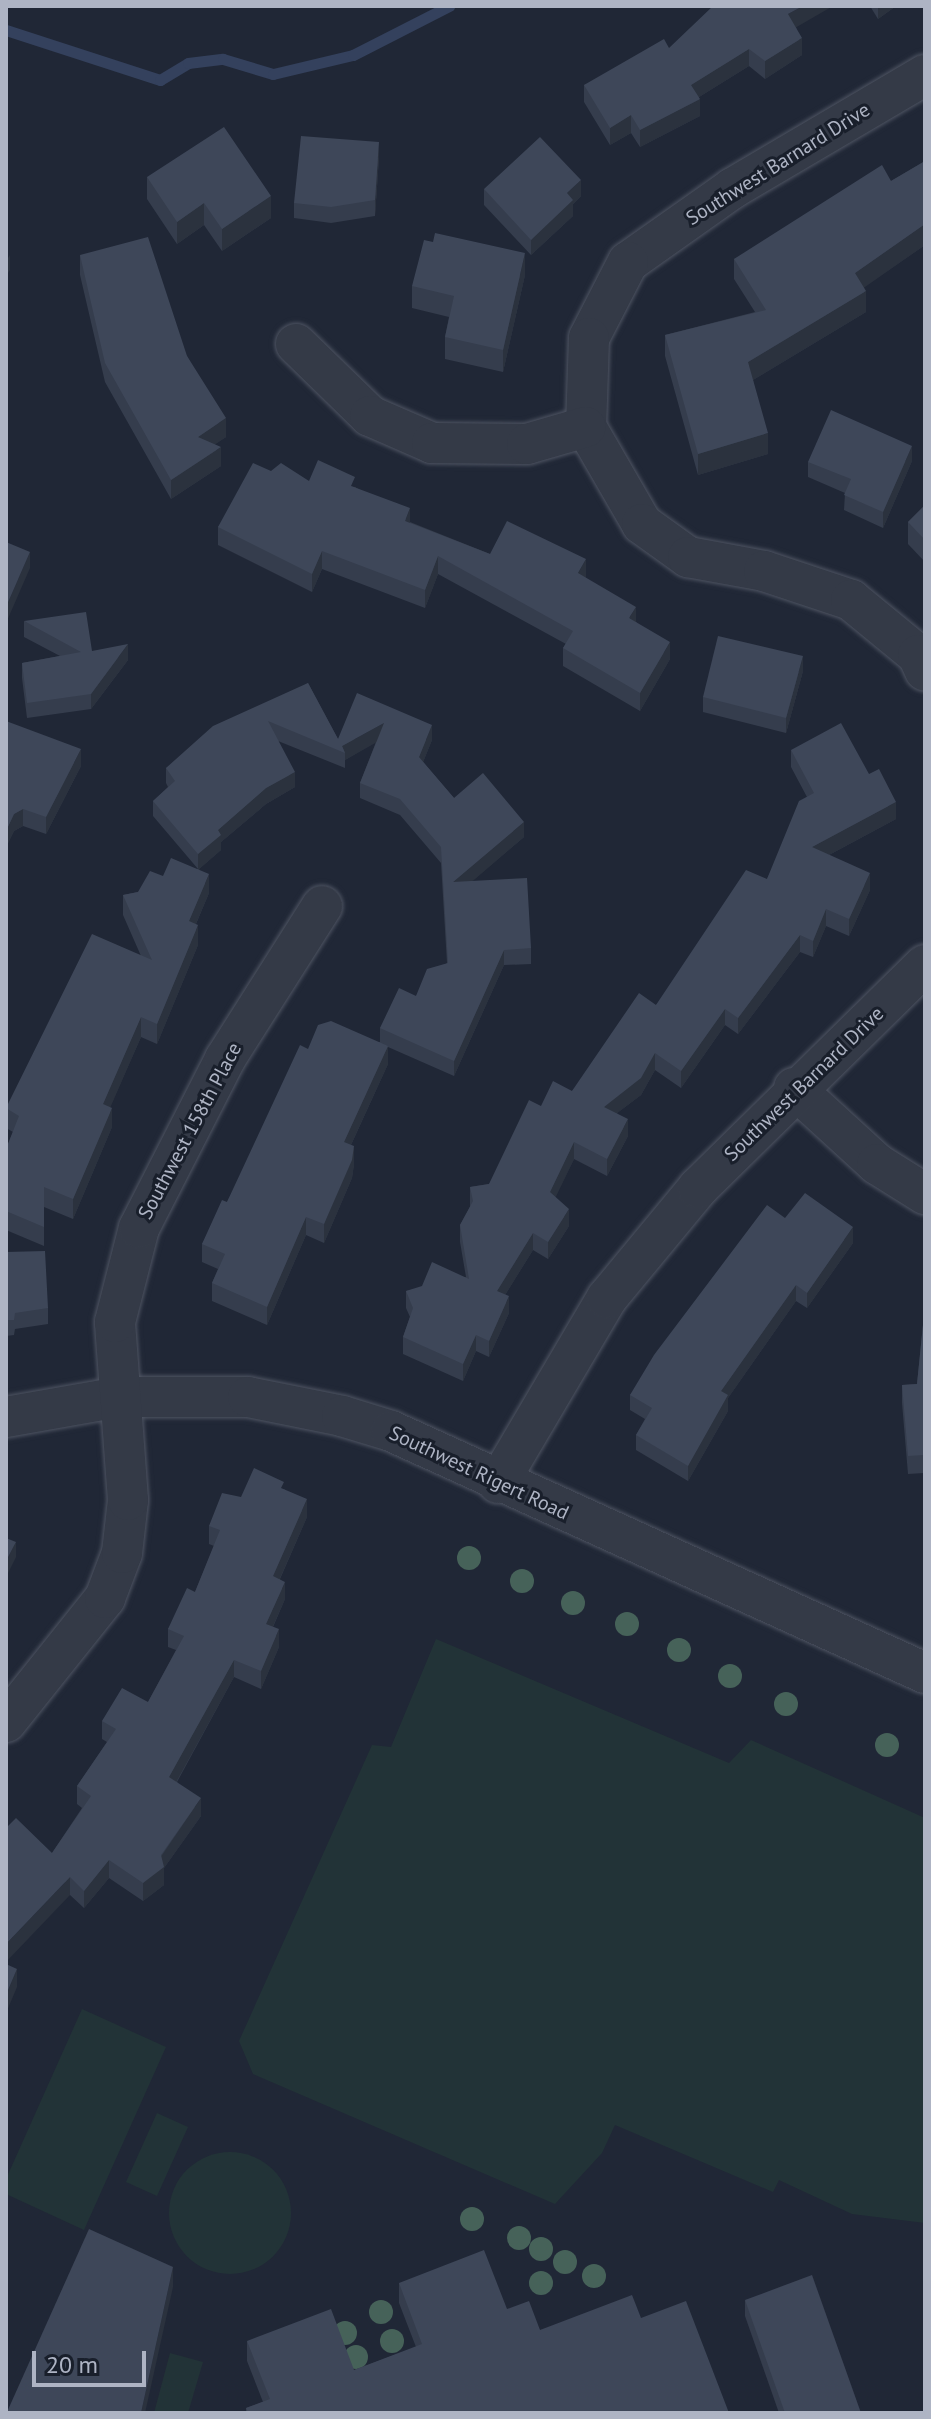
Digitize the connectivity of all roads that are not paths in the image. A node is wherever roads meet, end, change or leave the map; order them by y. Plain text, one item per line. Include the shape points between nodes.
1 (925, 75) edge
2 (296, 344) dead end
3 (586, 427) junction
4 (925, 671) edge
5 (322, 906) dead end
6 (925, 965) edge
7 (794, 1088) junction
8 (925, 1194) edge
9 (120, 1397) junction
10 (6, 1417) edge
11 (498, 1483) junction
12 (925, 1673) edge
13 (6, 1722) edge

1 - 3 street, Southwest Barnard Drive via 733,188 628,262 589,338
2 - 3 street via 370,416 432,443 527,444
3 - 4 street via 642,524 688,557 764,571 851,600 918,655
5 - 9 street, Southwest 158th Place via 225,1059 139,1228 115,1322
6 - 7 street, Southwest Barnard Drive
7 - 8 street via 877,1164
7 - 11 street, Southwest Barnard Drive via 698,1188 607,1298
9 - 10 street, Southwest Rigert Road
9 - 11 street, Southwest Rigert Road via 248,1397 342,1416 391,1431
9 - 13 street, Southwest 158th Place via 128,1500 122,1553 105,1598
11 - 12 street, Southwest Rigert Road

